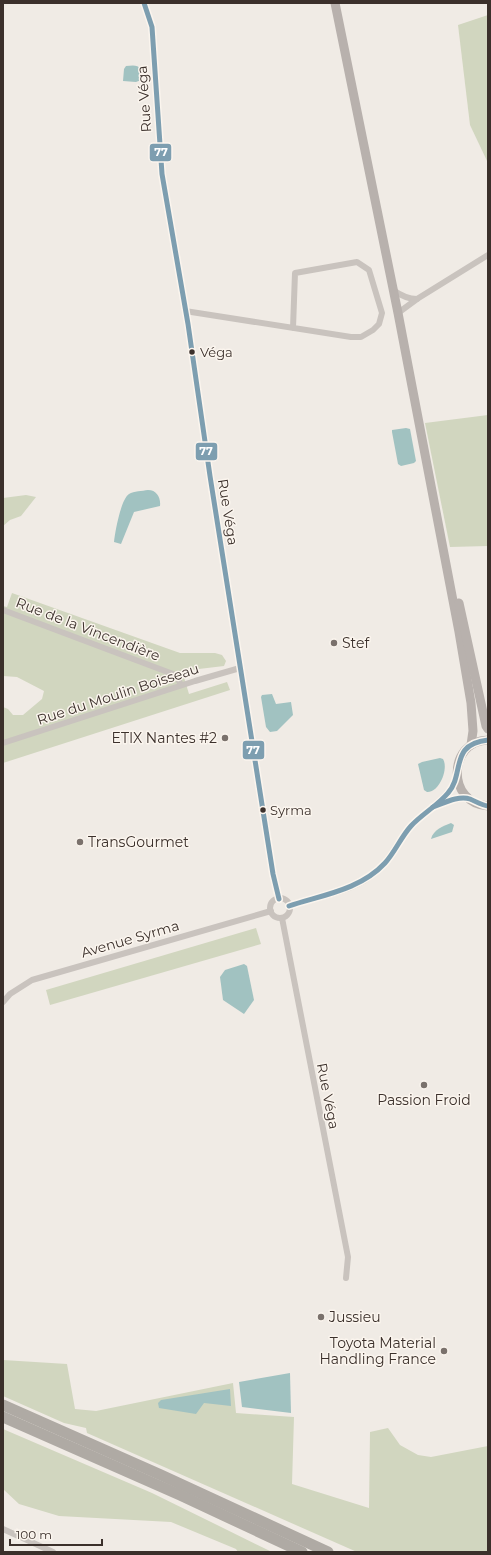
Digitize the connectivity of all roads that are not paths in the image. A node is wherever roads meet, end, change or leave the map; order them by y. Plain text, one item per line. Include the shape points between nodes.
1 (144, 3) edge
2 (335, 3) edge
3 (488, 255) edge
4 (393, 290) junction
5 (417, 299) junction
6 (185, 311) junction
7 (398, 313) junction
8 (293, 328) junction
9 (435, 510) junction
10 (3, 610) edge
11 (241, 671) junction
12 (181, 685) junction
13 (488, 729) edge
14 (488, 740) edge
15 (3, 743) edge
16 (471, 745) junction
17 (457, 780) junction
18 (469, 798) junction
19 (487, 807) edge
20 (429, 809) junction
21 (279, 899) junction
22 (289, 906) junction
23 (270, 911) junction
24 (282, 918) junction
25 (3, 1002) edge
26 (346, 1278) dead end
27 (3, 1405) edge
28 (3, 1417) edge
29 (3, 1529) edge
30 (53, 1552) edge
31 (302, 1552) edge
32 (328, 1552) edge

1 - 6 street, Rue Véga via 152,27 162,174
2 - 4 main road
3 - 5 street
4 - 5 street via 410,299
4 - 7 main road
5 - 7 street
6 - 8 street
6 - 11 street, Rue Véga
7 - 9 main road
8 - 8 street via 352,337 373,330 379,324 382,313 369,270 357,262 295,273
9 - 13 main road via 450,563
9 - 16 main road via 471,703
10 - 12 street, Rue de la Vincendière via 173,674
11 - 12 street, Rue du Moulin Boisseau
11 - 21 street, Rue Véga
12 - 15 street, Rue du Moulin Boisseau
14 - 16 main road
16 - 17 main road via 460,759
17 - 18 main road
17 - 20 street via 449,792
18 - 19 main road
18 - 20 street via 451,800
20 - 22 street via 409,828 386,862 365,881 349,889
21 - 22 street via 286,901
21 - 23 street via 271,904
22 - 24 street via 289,912
23 - 24 street via 274,916
23 - 25 street, Avenue Syrma via 32,980
24 - 26 street, Rue Véga via 348,1257
27 - 32 highway
28 - 31 highway
29 - 30 street

